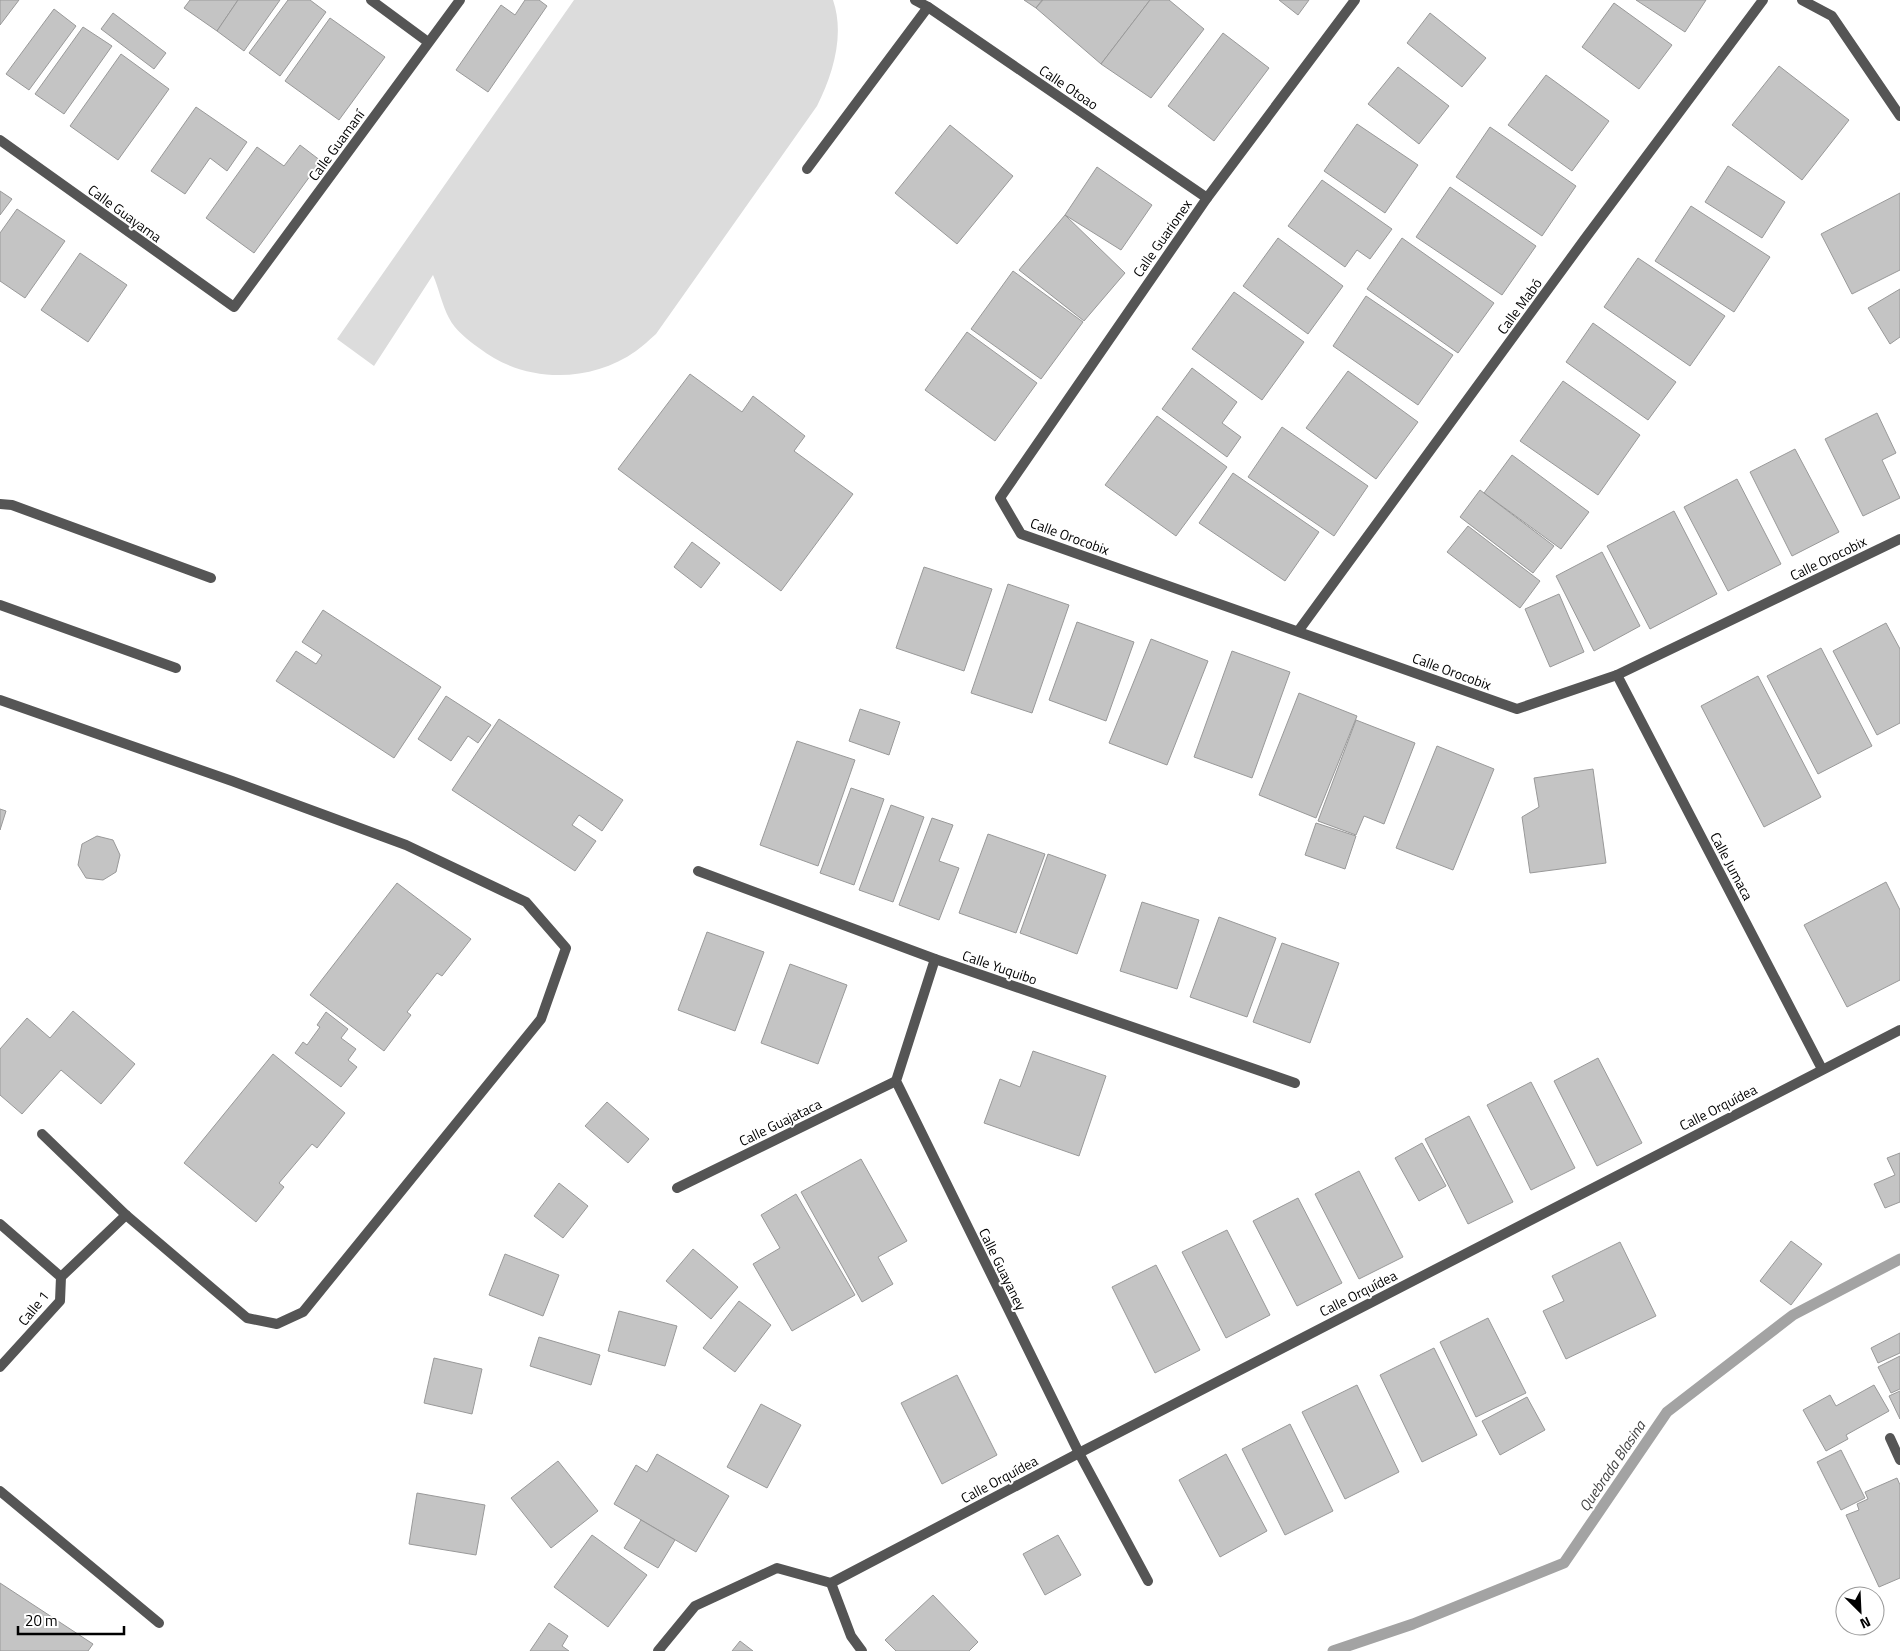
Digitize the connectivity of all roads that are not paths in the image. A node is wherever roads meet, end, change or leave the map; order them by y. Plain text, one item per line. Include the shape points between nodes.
1 (371, 0) edge
2 (460, 0) edge
3 (915, 0) edge
4 (1355, 0) edge
5 (1763, 0) edge
6 (1802, 0) edge
7 (928, 7) junction
8 (428, 42) junction
9 (1900, 115) edge
10 (0, 140) edge
11 (807, 169) dead end
12 (1207, 198) junction
13 (234, 307) joint
14 (1000, 498) joint
15 (0, 504) edge
16 (1900, 539) edge
17 (211, 578) dead end
18 (0, 605) edge
19 (1299, 630) junction
20 (176, 668) dead end
21 (1617, 675) junction
22 (0, 700) edge
23 (698, 871) dead end
24 (935, 959) junction
25 (1900, 1030) edge
26 (1822, 1069) junction
27 (896, 1081) junction
28 (1295, 1083) dead end
29 (42, 1134) dead end
30 (677, 1188) dead end
31 (126, 1215) junction
32 (0, 1224) edge
33 (61, 1277) junction
34 (0, 1367) edge
35 (1890, 1438) dead end
36 (1078, 1453) junction
37 (1900, 1460) edge
38 (0, 1491) edge
39 (1148, 1581) dead end
40 (831, 1582) junction
41 (159, 1623) dead end
42 (658, 1651) edge
43 (862, 1651) edge

1 - 8 street
2 - 8 street, Calle Guamaní
3 - 7 street, Calle Otoao
4 - 12 street, Calle Guarionex
5 - 19 street, Calle Mabó
6 - 9 street via 1832,16
7 - 11 street
7 - 12 street, Calle Otoao
8 - 13 street, Calle Guamaní
10 - 13 street, Calle Guayama
12 - 14 street, Calle Guarionex
14 - 19 street, Calle Orocobix via 1021,534
15 - 17 street via 12,505
16 - 21 street, Calle Orocobix
18 - 20 street
19 - 21 street, Calle Orocobix via 1517,709
21 - 26 street, Calle Jumaca
22 - 31 street via 406,844 526,902 566,948 541,1020 303,1312 277,1324 247,1318
23 - 24 street, Calle Yuquibo
24 - 27 street
24 - 28 street, Calle Yuquibo
25 - 26 street, Calle Orquídea
26 - 36 street, Calle Orquídea
27 - 30 street, Calle Guajataca
27 - 36 street, Calle Guayaney
29 - 31 street
31 - 33 street
32 - 33 street
33 - 34 street, Calle 1 via 60,1301
35 - 37 street
36 - 39 street, Calle Guayaney
36 - 40 street, Calle Orquídea
38 - 41 street
40 - 42 street via 777,1568 695,1606
40 - 43 street via 851,1636

